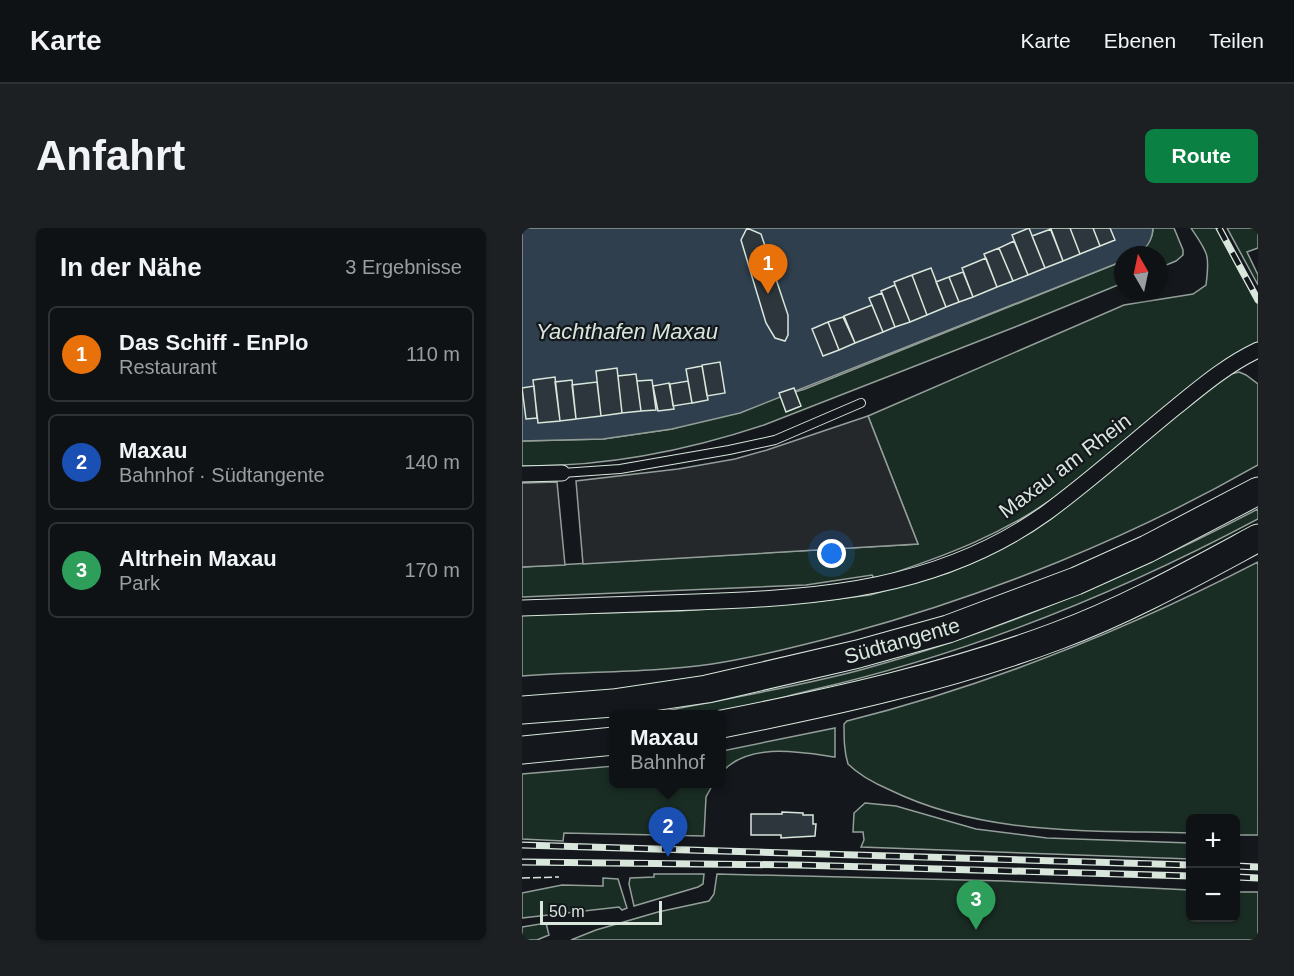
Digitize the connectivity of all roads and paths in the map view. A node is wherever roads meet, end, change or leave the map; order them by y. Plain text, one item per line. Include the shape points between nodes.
1 (1258, 350) edge
2 (861, 403) dead end
3 (562, 473) joint
4 (522, 474) edge
5 (1258, 491) edge
6 (1258, 538) edge
7 (522, 608) edge
8 (522, 710) edge
9 (726, 723) edge
10 (609, 741) edge
11 (522, 750) edge

1 - 7 street, Maxau am Rhein via 1211,379 1045,514 956,561 883,585 811,596
2 - 3 lane via 775,440 621,469
3 - 4 street
5 - 8 highway, Südtangente via 1076,581 948,629 707,689 613,703
6 - 9 highway, Südtangente via 1186,577 1058,636 899,684
10 - 11 highway

